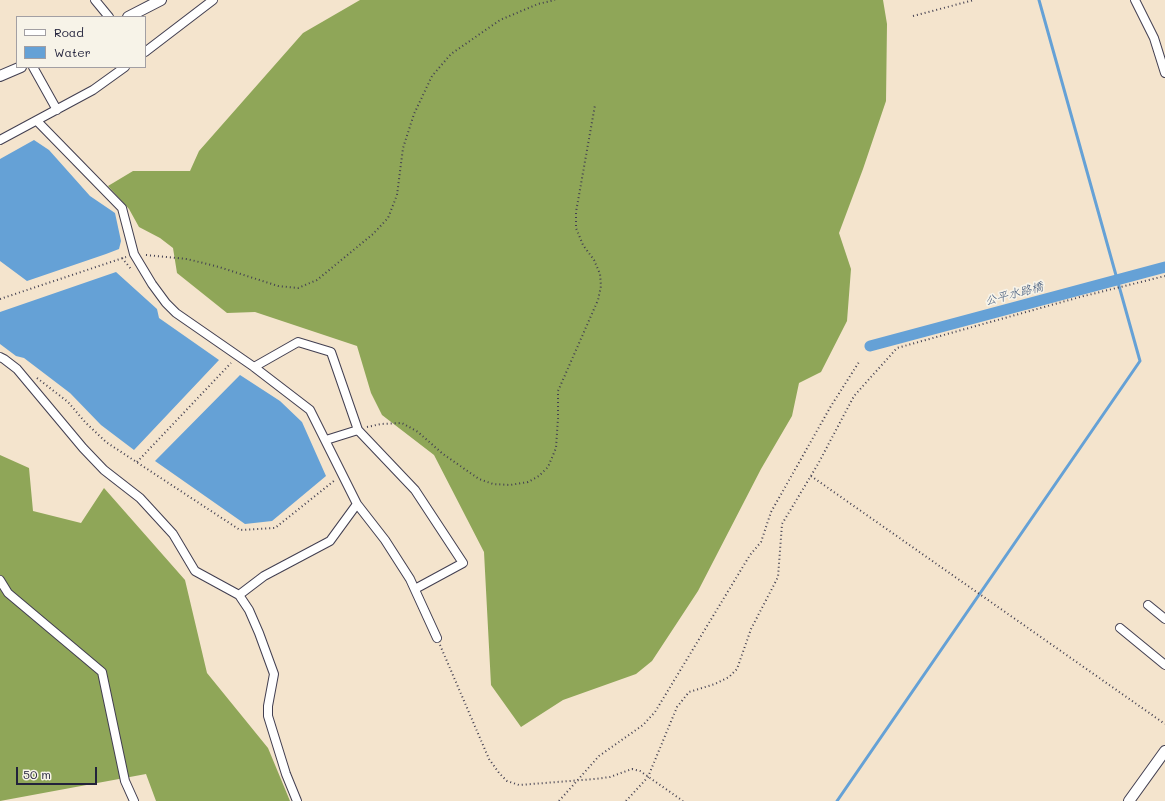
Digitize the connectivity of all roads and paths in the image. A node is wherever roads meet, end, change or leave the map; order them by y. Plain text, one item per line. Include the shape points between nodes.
1 (95, 0) edge
2 (161, 0) edge
3 (213, 0) edge
4 (555, 0) edge
5 (974, 0) edge
6 (1135, 0) edge
7 (108, 16) edge
8 (130, 16) edge
9 (913, 16) dead end
10 (146, 51) edge
11 (19, 68) edge
12 (35, 68) edge
13 (124, 68) edge
14 (1165, 74) edge
15 (0, 76) edge
16 (595, 105) dead end
17 (56, 110) junction
18 (37, 121) junction
19 (0, 140) edge
20 (134, 254) junction
21 (1165, 276) edge
22 (0, 299) edge
23 (238, 356) junction
24 (0, 357) edge
25 (859, 362) dead end
26 (254, 367) junction
27 (37, 378) dead end
28 (358, 430) junction
29 (326, 440) junction
30 (137, 462) junction
31 (342, 474) junction
32 (811, 476) junction
33 (357, 504) junction
34 (0, 580) edge
35 (415, 589) junction
36 (239, 595) junction
37 (1148, 605) dead end
38 (1165, 619) edge
39 (1120, 628) dead end
40 (437, 638) joint
41 (1165, 664) edge
42 (1165, 724) edge
43 (1165, 751) edge
44 (648, 777) junction
45 (577, 780) junction
46 (134, 801) edge
47 (297, 801) edge
48 (559, 801) edge
49 (626, 801) edge
50 (683, 801) edge
51 (1130, 801) edge

1 - 7 street
2 - 8 street
3 - 10 street
4 - 20 path via 538,4 500,20 451,54 432,76 414,114 403,148 397,195 388,218 373,234 317,280 298,288 278,286 187,259
5 - 9 path
6 - 14 street via 1154,38
11 - 15 street
12 - 17 street
13 - 17 street via 93,90
16 - 28 path via 576,212 576,228 583,245 594,260 600,274 601,286 598,300 558,391 556,448 548,467 528,482 493,484 472,475 418,432 402,423 381,424
17 - 18 street
18 - 19 street
18 - 20 street via 122,208
20 - 22 path
20 - 23 street via 152,284 176,313
21 - 32 path via 898,348 854,396
23 - 26 street
23 - 30 path
24 - 36 street via 17,368 82,448 104,470 140,498 173,534 195,571
25 - 45 path via 771,512 761,542 750,555 655,712 643,725 599,756
26 - 28 street via 298,342 331,352
26 - 29 street via 310,410
27 - 30 path via 68,402 106,442
28 - 29 street
28 - 35 street via 415,490 463,563
29 - 31 street
30 - 31 path via 240,530 275,528
31 - 33 street
32 - 42 path
32 - 44 path via 782,524 778,577 751,629 737,669 729,677 715,684 689,692 677,707
33 - 35 street via 385,540
33 - 36 street via 330,540 264,576
34 - 46 street via 8,593 102,672 125,781
35 - 40 street
36 - 47 street via 249,610 274,674 268,716
37 - 38 street
39 - 41 street
40 - 45 path via 488,759 499,773 507,781 519,785
43 - 51 street
44 - 45 path via 640,770 632,769 610,778
44 - 49 path
44 - 50 path
45 - 48 path

